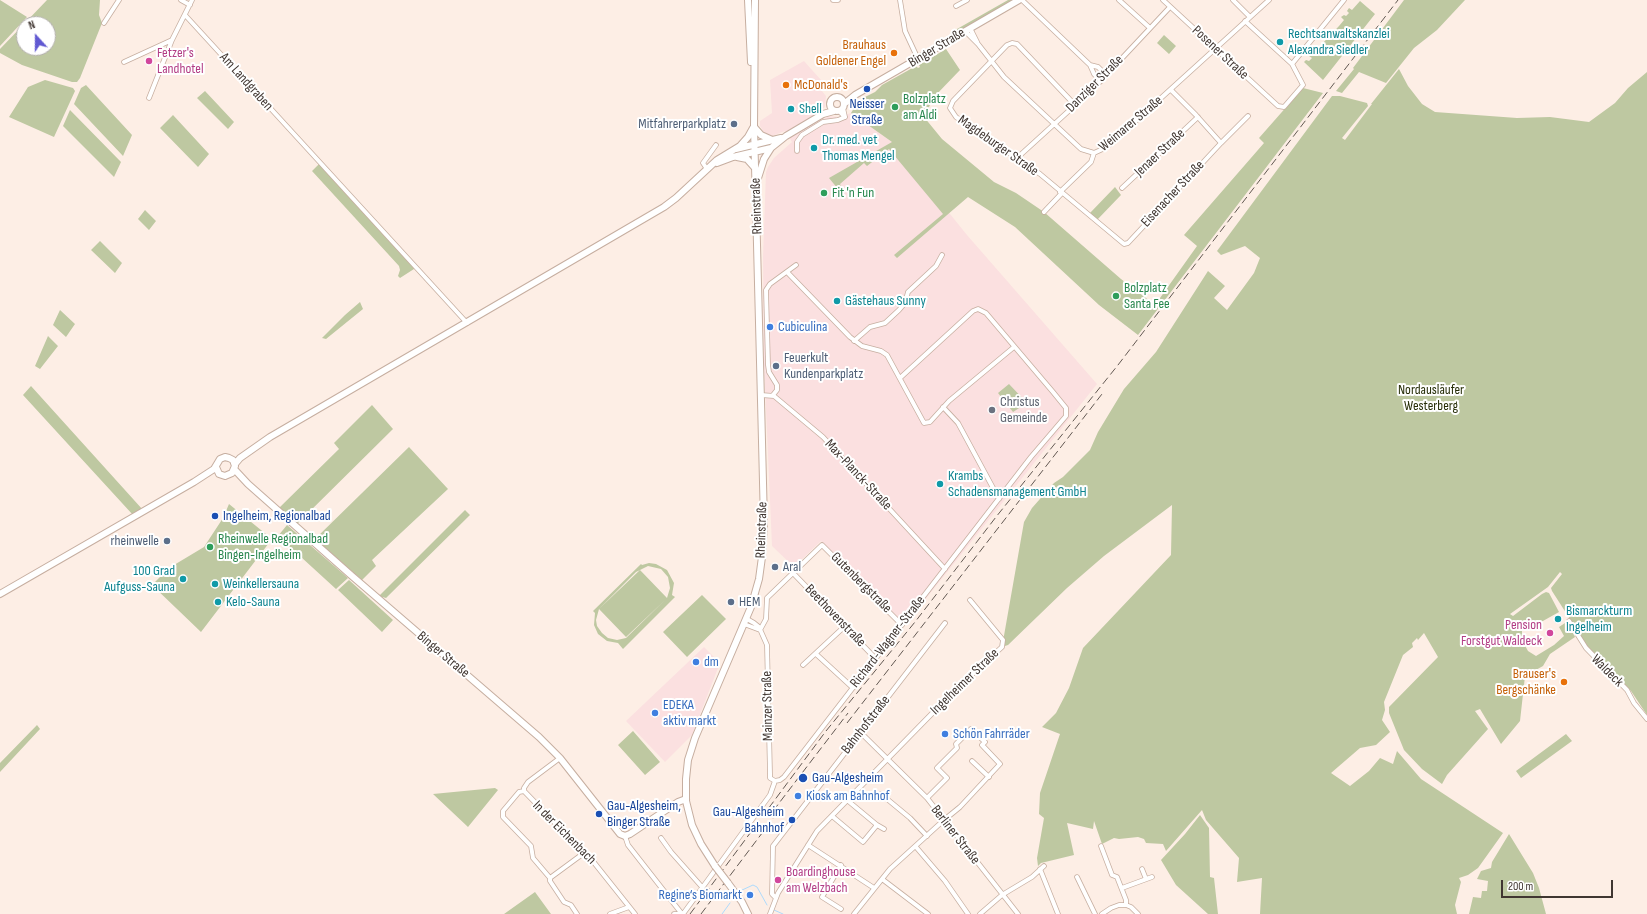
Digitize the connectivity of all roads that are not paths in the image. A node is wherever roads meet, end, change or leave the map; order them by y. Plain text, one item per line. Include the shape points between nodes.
1 (119, 0) edge
2 (181, 0) edge
3 (192, 0) edge
4 (748, 0) edge
5 (755, 0) edge
6 (833, 0) edge
7 (838, 0) edge
8 (900, 0) edge
9 (967, 0) edge
10 (1019, 0) edge
11 (1022, 0) edge
12 (1120, 0) edge
13 (1163, 0) edge
14 (1233, 0) edge
15 (1269, 0) edge
16 (1344, 0) edge
17 (190, 5) junction
18 (956, 6) dead end
19 (1170, 7) junction
20 (185, 15) junction
21 (1250, 17) junction
22 (1245, 21) junction
23 (104, 23) dead end
24 (1150, 28) junction
25 (968, 30) junction
26 (172, 40) junction
27 (1215, 48) junction
28 (918, 59) junction
29 (992, 61) junction
30 (124, 62) dead end
31 (1292, 64) junction
32 (1090, 65) junction
33 (1106, 75) junction
34 (753, 81) junction
35 (1101, 81) junction
36 (1171, 90) junction
37 (149, 98) dead end
38 (1075, 105) junction
39 (839, 106) junction
40 (1248, 116) dead end
41 (1198, 117) junction
42 (1054, 124) junction
43 (754, 127) junction
44 (786, 136) junction
45 (772, 140) junction
46 (1221, 143) junction
47 (716, 145) dead end
48 (754, 145) junction
49 (771, 148) junction
50 (734, 150) junction
51 (797, 151) dead end
52 (755, 152) junction
53 (1094, 153) junction
54 (733, 157) junction
55 (1017, 158) junction
56 (755, 168) junction
57 (708, 169) junction
58 (756, 183) junction
59 (1122, 188) dead end
60 (1061, 192) junction
61 (1044, 212) dead end
62 (1124, 244) joint
63 (942, 255) dead end
64 (796, 265) dead end
65 (787, 272) junction
66 (467, 323) junction
67 (854, 341) junction
68 (1014, 346) junction
69 (900, 378) junction
70 (761, 395) junction
71 (773, 395) junction
72 (943, 406) junction
73 (233, 467) junction
74 (217, 470) junction
75 (999, 499) junction
76 (945, 569) junction
77 (793, 573) junction
78 (0, 594) edge
79 (970, 600) dead end
80 (1569, 621) dead end
81 (746, 622) junction
82 (944, 623) dead end
83 (902, 625) junction
84 (845, 626) junction
85 (760, 630) junction
86 (816, 654) junction
87 (876, 658) junction
88 (803, 666) dead end
89 (853, 688) junction
90 (1647, 720) edge
91 (860, 732) junction
92 (560, 758) junction
93 (887, 760) junction
94 (972, 760) dead end
95 (989, 776) junction
96 (775, 781) junction
97 (524, 791) junction
98 (881, 794) dead end
99 (927, 798) junction
100 (686, 799) junction
101 (847, 800) junction
102 (671, 808) junction
103 (688, 808) junction
104 (832, 816) junction
105 (944, 820) junction
106 (878, 825) junction
107 (884, 829) dead end
108 (626, 836) junction
109 (927, 836) junction
110 (661, 838) dead end
111 (808, 845) junction
112 (1100, 846) dead end
113 (916, 847) junction
114 (584, 853) junction
115 (841, 865) junction
116 (1142, 869) dead end
117 (1077, 877) dead end
118 (1152, 877) dead end
119 (550, 878) junction
120 (882, 879) junction
121 (1146, 879) junction
122 (702, 887) junction
123 (874, 888) junction
124 (1122, 888) junction
125 (1002, 896) junction
126 (776, 898) junction
127 (1126, 905) junction
128 (629, 907) junction
129 (841, 909) dead end
130 (577, 914) edge
131 (610, 914) edge
132 (635, 914) edge
133 (674, 914) edge
134 (681, 914) edge
135 (748, 914) edge
136 (770, 914) edge
137 (854, 914) edge
138 (928, 914) edge
139 (968, 914) edge
140 (980, 914) edge
141 (1018, 914) edge
142 (1058, 914) edge
143 (1095, 914) edge
144 (1102, 914) edge
145 (1138, 914) edge

1 - 23 street
2 - 17 street
3 - 17 street
4 - 34 main road
5 - 34 main road
6 - 7 street
8 - 28 street via 905,31
9 - 18 street
10 - 25 main road, Binger Straße
11 - 32 street
12 - 24 street
13 - 19 street, Posener Straße
14 - 21 street
15 - 21 street, Weimarer Straße
16 - 31 street
17 - 20 street
19 - 24 street, Danziger Straße
19 - 27 street, Posener Straße
20 - 26 street
20 - 66 street, Am Landgraben
21 - 22 street, Weimarer Straße
22 - 27 street, Weimarer Straße
22 - 31 street
24 - 33 street, Danziger Straße
25 - 28 main road, Binger Straße
25 - 29 street, Weimarer Straße
26 - 30 street
26 - 37 street
27 - 31 street, Posener Straße via 1278,106 1284,107 1303,85
27 - 36 street, Weimarer Straße
28 - 39 main road, Binger Straße
29 - 38 street via 1007,45 1014,43
29 - 42 street, Weimarer Straße via 1004,77
29 - 55 street, Magdeburger Straße via 953,101 950,108 956,117
32 - 33 street
32 - 35 street
33 - 35 street, Danziger Straße
34 - 43 main road, Rheinstraße
35 - 38 street, Danziger Straße
36 - 41 street
36 - 53 street, Weimarer Straße via 1103,150
38 - 42 street, Danziger Straße
39 - 44 main road
39 - 51 street via 845,117 824,122 802,135
40 - 46 street, Eisenacher Straße
41 - 46 street
41 - 59 street, Jenaer Straße
42 - 53 street, Weimarer Straße via 1081,149
42 - 55 street, Danziger Straße
43 - 45 main road
43 - 48 main road, Rheinstraße
43 - 50 main road via 746,140
44 - 45 main road
44 - 49 main road
45 - 48 main road
46 - 62 street, Eisenacher Straße via 1128,243
47 - 57 street via 703,163
48 - 50 main road
48 - 52 main road, Rheinstraße
49 - 52 main road
49 - 58 main road
50 - 57 main road via 721,157
52 - 54 main road
52 - 56 main road, Rheinstraße
53 - 60 street via 1091,162
54 - 56 main road via 745,158
54 - 57 main road
55 - 60 street, Magdeburger Straße
56 - 58 main road, Rheinstraße
57 - 66 main road via 664,207
58 - 70 main road, Rheinstraße
60 - 61 street
60 - 62 street, Magdeburger Straße
63 - 67 street via 936,266 908,292 899,310 885,323 870,327
64 - 65 street
65 - 67 street
65 - 71 street via 770,284 766,293 768,367 777,385
66 - 73 main road via 264,441
67 - 69 street via 887,355
68 - 69 street via 986,314 978,309
68 - 72 street
68 - 75 street, Richard-Wagner-Straße via 1067,412
69 - 72 street via 924,422 932,420
70 - 71 street
70 - 81 main road, Rheinstraße via 763,547 758,584
71 - 76 street, Max-Planck-Straße via 823,437
72 - 75 street via 958,423
73 - 74 main road, Binger Straße via 224,476
73 - 74 main road via 225,457 217,462
73 - 92 main road, Binger Straße via 248,484
74 - 78 main road
75 - 76 street, Richard-Wagner-Straße
76 - 83 street, Richard-Wagner-Straße
77 - 83 street, Gutenbergstraße via 822,545
77 - 84 street, Beethovenstraße
77 - 85 street, Gutenbergstraße via 767,598 766,619
79 - 93 street, Ingelheimer Straße via 1003,640 1002,647 956,689
80 - 90 street, Waldeck via 1586,648 1627,690
81 - 85 street, Mainzer Straße via 757,625
81 - 100 main road, Rheinstraße via 692,748 687,770
82 - 91 street, Bahnhofstraße
83 - 87 street, Richard-Wagner-Straße
84 - 86 street
84 - 87 street, Beethovenstraße
85 - 96 street, Mainzer Straße via 767,645 770,774 771,780
86 - 88 street
86 - 89 street
87 - 89 street, Richard-Wagner-Straße
89 - 96 street, Richard-Wagner-Straße via 784,777
91 - 93 street
91 - 126 street, Bahnhofstraße via 772,846 772,894
92 - 97 street, In der Eichenbach via 528,782
92 - 108 main road, Binger Straße via 618,833
93 - 99 street, Berliner Straße
93 - 101 street, Ingelheimer Straße
94 - 95 street
95 - 99 street via 1000,764 982,746 985,742 971,729 937,768 947,778
95 - 105 street
96 - 122 street via 770,795
97 - 114 street, In der Eichenbach
97 - 119 street via 519,792 503,811 503,817 531,846 533,858
98 - 109 street
99 - 105 street, Berliner Straße
100 - 102 main road
100 - 103 main road, Rheinstraße
101 - 104 street, Ingelheimer Straße
101 - 106 street
102 - 103 main road
102 - 108 main road
103 - 135 main road, Rheinstraße, bridge via 695,832
104 - 106 street via 864,842
104 - 111 street, Ingelheimer Straße
105 - 109 street
105 - 125 street, Berliner Straße
106 - 107 street
108 - 134 street, Binger Straße via 628,845
109 - 113 street
110 - 122 street
111 - 115 street
111 - 126 street, Ingelheimer Straße
112 - 124 street via 1112,874 1117,877
113 - 120 street
113 - 139 street via 945,881
114 - 119 street
114 - 128 street, In der Eichenbach
115 - 123 street
115 - 129 street via 822,897
116 - 121 street
117 - 143 street
118 - 121 street
119 - 130 street via 564,902 571,905
120 - 123 street
120 - 138 street
121 - 124 street
122 - 134 street
123 - 137 street
124 - 127 street
125 - 140 street
125 - 141 street, Berliner Straße
125 - 142 street via 1042,868
126 - 136 street
127 - 144 street
127 - 145 street
128 - 131 street
128 - 132 street, In der Eichenbach
133 - 134 street

